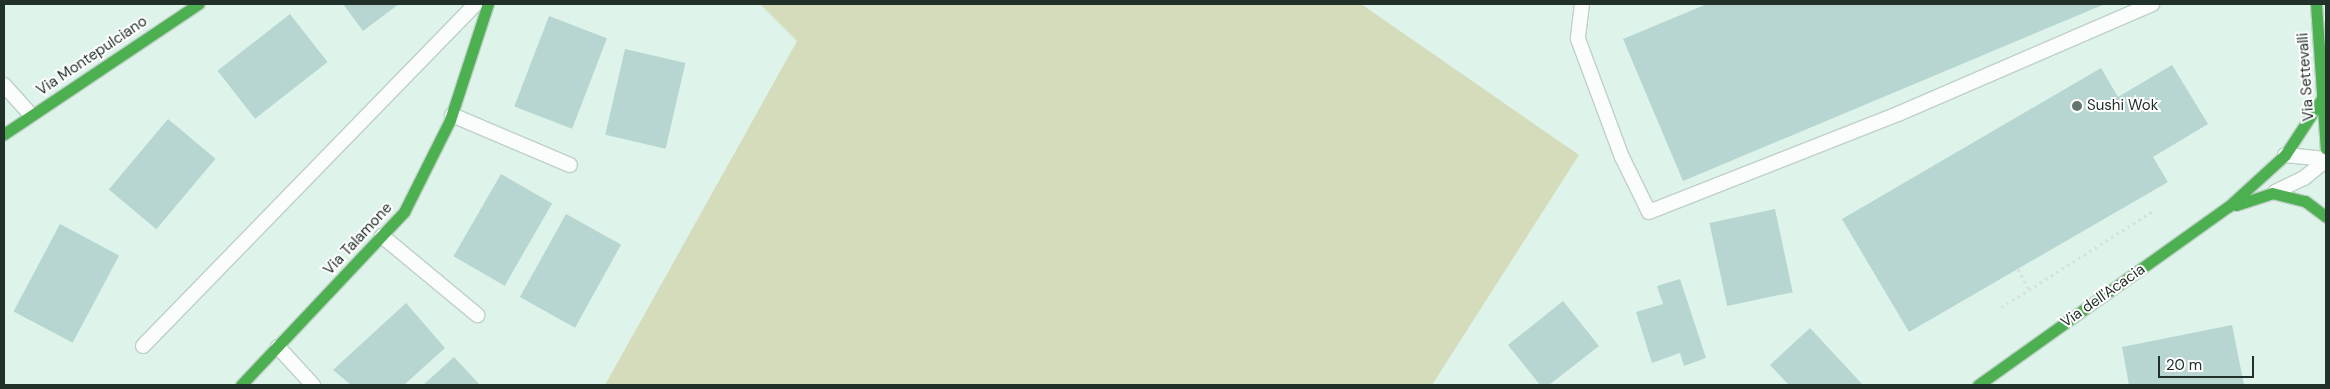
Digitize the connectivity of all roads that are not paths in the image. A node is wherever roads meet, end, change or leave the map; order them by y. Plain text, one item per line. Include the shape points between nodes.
1 (198, 4) edge
2 (476, 4) edge
3 (488, 4) edge
4 (1582, 4) edge
5 (2152, 4) edge
6 (2316, 4) edge
7 (4, 86) edge
8 (2323, 97) junction
9 (31, 115) junction
10 (452, 115) junction
11 (4, 134) edge
12 (2326, 149) edge
13 (2285, 155) junction
14 (2326, 159) edge
15 (570, 165) dead end
16 (2272, 193) junction
17 (2228, 207) junction
18 (2326, 217) edge
19 (382, 236) junction
20 (477, 315) dead end
21 (143, 346) dead end
22 (278, 347) junction
23 (241, 385) edge
24 (314, 385) edge
25 (1978, 385) edge

1 - 9 street, Via Montepulciano
2 - 21 lane
3 - 10 street, Via Talamone
4 - 5 lane via 1578,39 1622,157 1649,212 1898,114
6 - 8 street, Via Settevalli
7 - 9 lane
8 - 12 street, Via Settevalli
8 - 13 street
9 - 11 street, Via Montepulciano
10 - 15 lane
10 - 19 street, Via Talamone via 404,212
13 - 14 lane
13 - 17 street
14 - 16 lane via 2304,178
16 - 17 street
16 - 18 street via 2305,201
17 - 25 street, Via dell'Acacia
19 - 20 lane
19 - 22 street, Via Talamone
22 - 23 street, Via Talamone
22 - 24 lane

